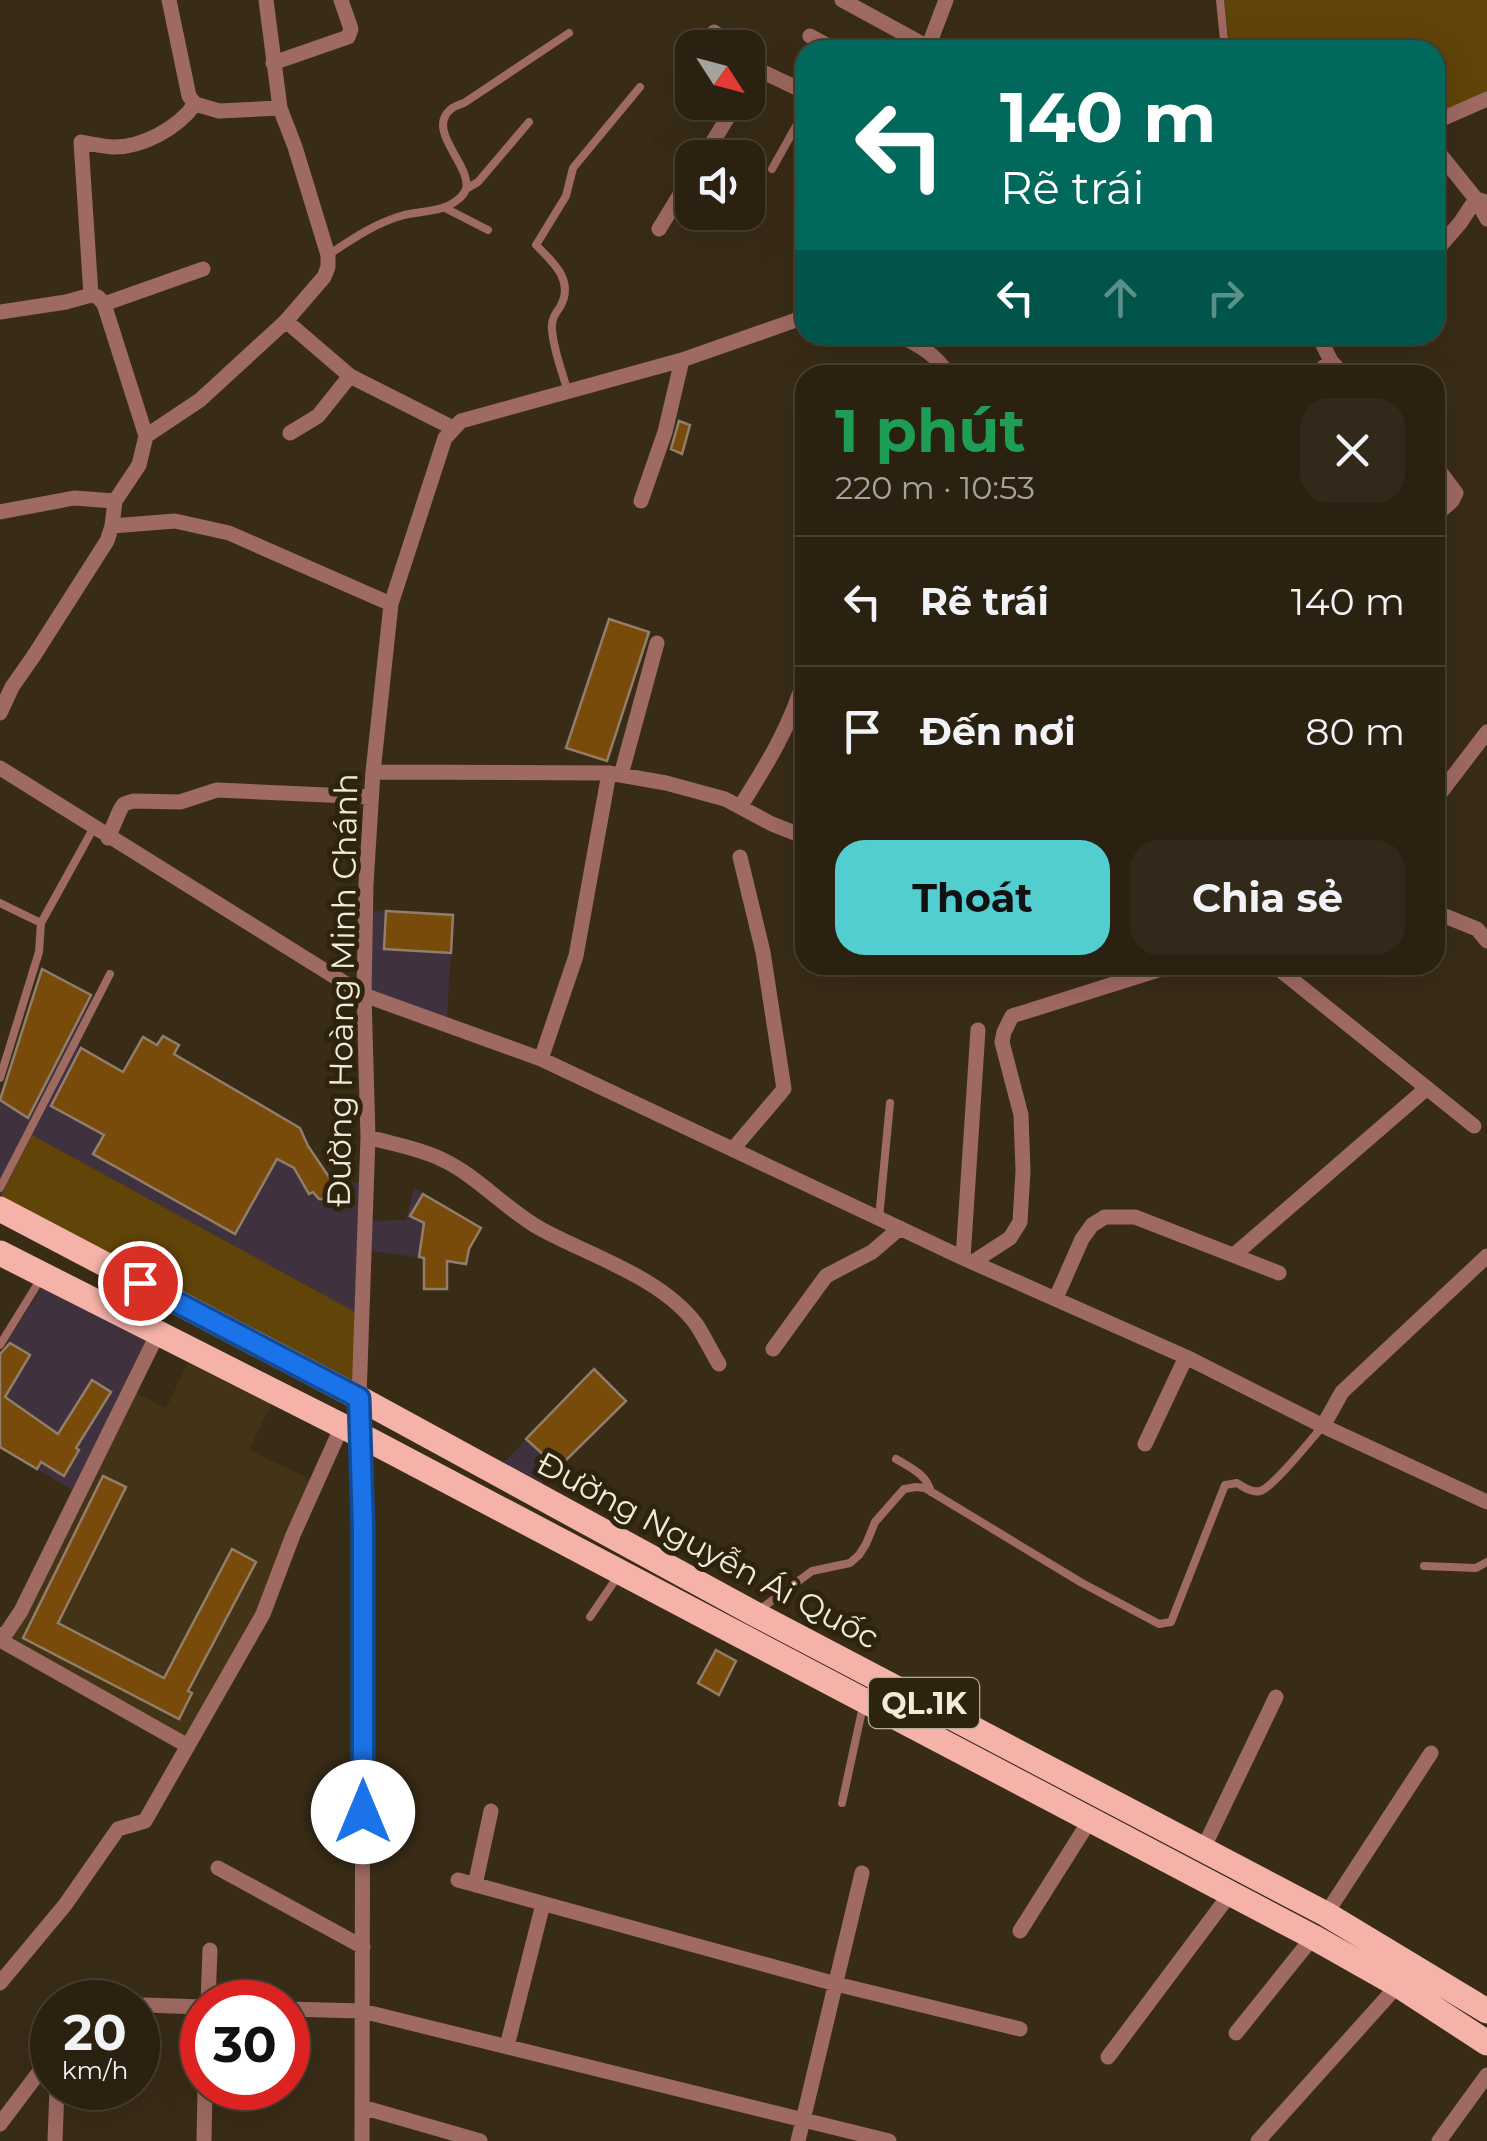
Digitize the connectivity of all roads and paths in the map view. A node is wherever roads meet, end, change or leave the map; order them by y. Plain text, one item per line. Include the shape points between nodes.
1 (169, 0) edge
2 (266, 0) edge
3 (342, 0) edge
4 (842, 0) edge
5 (946, 0) edge
6 (1220, 0) edge
7 (569, 33) dead end
8 (810, 36) dead end
9 (817, 40) edge
10 (914, 40) edge
11 (931, 40) edge
12 (1225, 40) edge
13 (274, 62) junction
14 (765, 72) edge
15 (640, 87) dead end
16 (795, 87) edge
17 (1487, 99) edge
18 (194, 104) junction
19 (280, 108) junction
20 (1445, 118) edge
21 (529, 122) dead end
22 (795, 128) edge
23 (1445, 160) edge
24 (772, 169) dead end
25 (466, 189) junction
26 (1481, 201) edge
27 (675, 202) edge
28 (445, 208) junction
29 (1487, 219) edge
30 (659, 228) dead end
31 (488, 230) dead end
32 (1445, 241) edge
33 (328, 256) junction
34 (202, 269) dead end
35 (98, 300) junction
36 (0, 312) edge
37 (795, 320) edge
38 (286, 321) junction
39 (920, 345) edge
40 (1323, 345) edge
41 (682, 360) junction
42 (1330, 361) junction
43 (943, 365) edge
44 (1325, 365) edge
45 (1334, 365) edge
46 (350, 376) junction
47 (568, 393) junction
48 (452, 428) junction
49 (290, 433) dead end
50 (146, 436) junction
51 (1445, 476) edge
52 (116, 501) junction
53 (642, 501) dead end
54 (1445, 507) edge
55 (0, 512) edge
56 (112, 526) junction
57 (391, 604) junction
58 (657, 643) dead end
59 (795, 702) edge
60 (0, 713) edge
61 (1487, 732) edge
62 (0, 768) edge
63 (373, 772) junction
64 (615, 774) junction
65 (1445, 787) edge
66 (371, 797) junction
67 (740, 807) junction
68 (93, 828) junction
69 (795, 832) edge
70 (108, 838) junction
71 (740, 857) dead end
72 (0, 903) edge
73 (1445, 916) edge
74 (41, 923) junction
75 (1487, 942) edge
76 (110, 974) dead end
77 (1145, 975) edge
78 (1286, 975) edge
79 (364, 995) junction
80 (978, 1030) dead end
81 (541, 1059) junction
82 (0, 1078) edge
83 (1427, 1088) junction
84 (890, 1103) dead end
85 (1474, 1126) dead end
86 (368, 1137) junction
87 (733, 1149) junction
88 (0, 1188) edge
89 (0, 1209) edge
90 (880, 1218) junction
91 (900, 1228) junction
92 (0, 1253) edge
93 (1234, 1255) junction
94 (1487, 1256) edge
95 (968, 1260) junction
96 (1279, 1273) dead end
97 (43, 1276) junction
98 (1056, 1298) junction
99 (158, 1333) junction
100 (0, 1345) edge
101 (773, 1349) dead end
102 (1186, 1357) junction
103 (719, 1364) dead end
104 (359, 1398) junction
105 (1323, 1426) junction
106 (351, 1431) junction
107 (1145, 1444) dead end
108 (896, 1459) dead end
109 (930, 1492) junction
110 (1487, 1502) edge
111 (1487, 1562) edge
112 (1424, 1566) dead end
113 (620, 1572) junction
114 (755, 1614) junction
115 (590, 1616) dead end
116 (0, 1638) edge
117 (1276, 1697) dead end
118 (864, 1701) junction
119 (188, 1746) junction
120 (1431, 1753) dead end
121 (842, 1803) dead end
122 (491, 1811) dead end
123 (1090, 1820) junction
124 (1202, 1849) junction
125 (218, 1868) dead end
126 (862, 1873) dead end
127 (1192, 1874) junction
128 (458, 1880) dead end
129 (475, 1885) junction
130 (1230, 1894) junction
131 (543, 1904) junction
132 (1326, 1914) junction
133 (1020, 1932) dead end
134 (1313, 1938) junction
135 (363, 1947) junction
136 (210, 1950) dead end
137 (207, 1980) edge
138 (0, 1983) edge
139 (836, 1984) junction
140 (1398, 1985) junction
141 (310, 2010) edge
142 (362, 2011) junction
143 (1487, 2011) edge
144 (1020, 2029) dead end
145 (1236, 2033) dead end
146 (1487, 2043) edge
147 (507, 2046) junction
148 (1108, 2057) dead end
149 (1487, 2075) edge
150 (30, 2084) edge
151 (362, 2107) junction
152 (56, 2110) edge
153 (205, 2110) edge
154 (804, 2120) junction
155 (0, 2124) edge
156 (55, 2141) edge
157 (204, 2141) edge
158 (362, 2141) edge
159 (480, 2141) edge
160 (798, 2141) edge
161 (889, 2141) edge
162 (1258, 2141) edge
163 (1439, 2141) edge

1 - 18 street
2 - 13 street
3 - 13 street via 348,37
4 - 10 street
5 - 11 street
6 - 12 lane
7 - 25 lane via 444,119
8 - 9 street
13 - 19 street
14 - 16 street
15 - 47 lane via 574,168 566,196 536,245 565,281 552,331
17 - 20 street
18 - 19 street via 219,111
18 - 35 street via 178,124 140,141 116,148 80,142
19 - 33 street
21 - 25 lane
22 - 24 lane
23 - 26 street
25 - 28 lane
26 - 29 street
26 - 32 street
27 - 30 street
28 - 31 lane
28 - 33 lane via 372,226
33 - 38 street via 324,277
34 - 35 street
35 - 36 street
35 - 50 street
37 - 41 street
38 - 46 street
38 - 50 street via 200,400
39 - 43 street
40 - 42 street
41 - 47 street
41 - 53 street
42 - 44 street
42 - 45 street
46 - 48 street
46 - 49 street via 318,416
47 - 48 street
48 - 57 street, Đường Hoàng Minh Chánh
50 - 52 street via 140,465
51 - 54 street via 1456,493
52 - 55 street via 74,498
52 - 56 street
56 - 57 street via 175,521 229,533
56 - 60 street
57 - 63 street, Đường Hoàng Minh Chánh
58 - 64 street
59 - 67 street
61 - 65 street
62 - 68 street
63 - 64 street
63 - 66 street, Đường Hoàng Minh Chánh
64 - 67 street
64 - 81 street via 576,956
66 - 70 street via 216,790 180,802 132,801 120,810
66 - 79 street, Đường Hoàng Minh Chánh
67 - 69 street
68 - 70 street
68 - 74 lane
70 - 79 street
71 - 87 street via 784,1090
72 - 74 lane
73 - 75 street via 1477,930
74 - 82 lane via 39,952
76 - 88 lane
77 - 95 street via 1012,1016 1002,1042 1021,1116 1020,1222 1010,1238
78 - 83 street
79 - 81 street
79 - 86 street, Đường Hoàng Minh Chánh
80 - 95 street
81 - 87 street
83 - 85 street
83 - 93 street
84 - 90 lane
86 - 103 street via 440,1158 540,1228 643,1280 695,1323
86 - 104 street, Đường Hoàng Minh Chánh
87 - 90 street
89 - 104 main road, Đường Nguyễn Ái Quốc / QL.1K
90 - 91 street
91 - 95 street
91 - 101 street via 826,1276
92 - 97 main road, QL.1K
93 - 96 street
93 - 98 street via 1135,1217 1106,1218 1092,1224 1082,1240
94 - 105 street via 1342,1392
95 - 98 street
97 - 99 main road, QL.1K
97 - 100 lane
98 - 102 street
99 - 106 main road, QL.1K
99 - 116 street via 21,1611
102 - 105 street
102 - 107 street
104 - 106 main road
104 - 114 main road, Đường Nguyễn Ái Quốc / QL.1K
105 - 109 lane via 1272,1484 1260,1491 1224,1485 1172,1622 1159,1624 1082,1583
105 - 110 street
106 - 113 main road, Đường Nguyễn Ái Quốc / QL.1K
106 - 119 street via 294,1536 263,1614
106 - 135 street via 363,1528
108 - 109 lane via 922,1475
109 - 114 lane via 904,1489 875,1522 859,1555 812,1571
111 - 112 lane via 1476,1568
113 - 115 lane
113 - 118 main road, Đường Nguyễn Ái Quốc / QL.1K
114 - 124 main road, Đường Nguyễn Ái Quốc / QL.1K
116 - 119 street
117 - 124 street
118 - 121 lane
118 - 123 main road, Đường Nguyễn Ái Quốc / QL.1K
119 - 138 street via 145,1821 118,1829
120 - 132 street
122 - 129 street
123 - 127 main road, Đường Nguyễn Ái Quốc / QL.1K
123 - 133 street
124 - 127 main road
124 - 132 main road, Đường Nguyễn Ái Quốc / QL.1K
125 - 135 street
126 - 139 street
127 - 130 main road, Đường Nguyễn Ái Quốc / QL.1K
128 - 129 street
129 - 131 street
130 - 134 main road, Đường Nguyễn Ái Quốc / QL.1K
130 - 148 street
131 - 139 street
131 - 147 street
132 - 143 main road, Đường Nguyễn Ái Quốc / QL.1K
134 - 140 main road, Đường Nguyễn Ái Quốc / QL.1K
134 - 145 street
135 - 142 street
136 - 137 street
139 - 144 street
139 - 154 street
140 - 146 main road, Đường Nguyễn Ái Quốc / QL.1K
140 - 162 street
141 - 142 street
142 - 147 street
142 - 151 street
147 - 154 street
149 - 163 street
150 - 155 street
151 - 158 street
151 - 159 street
152 - 156 street
153 - 157 street
154 - 160 street
154 - 161 street

